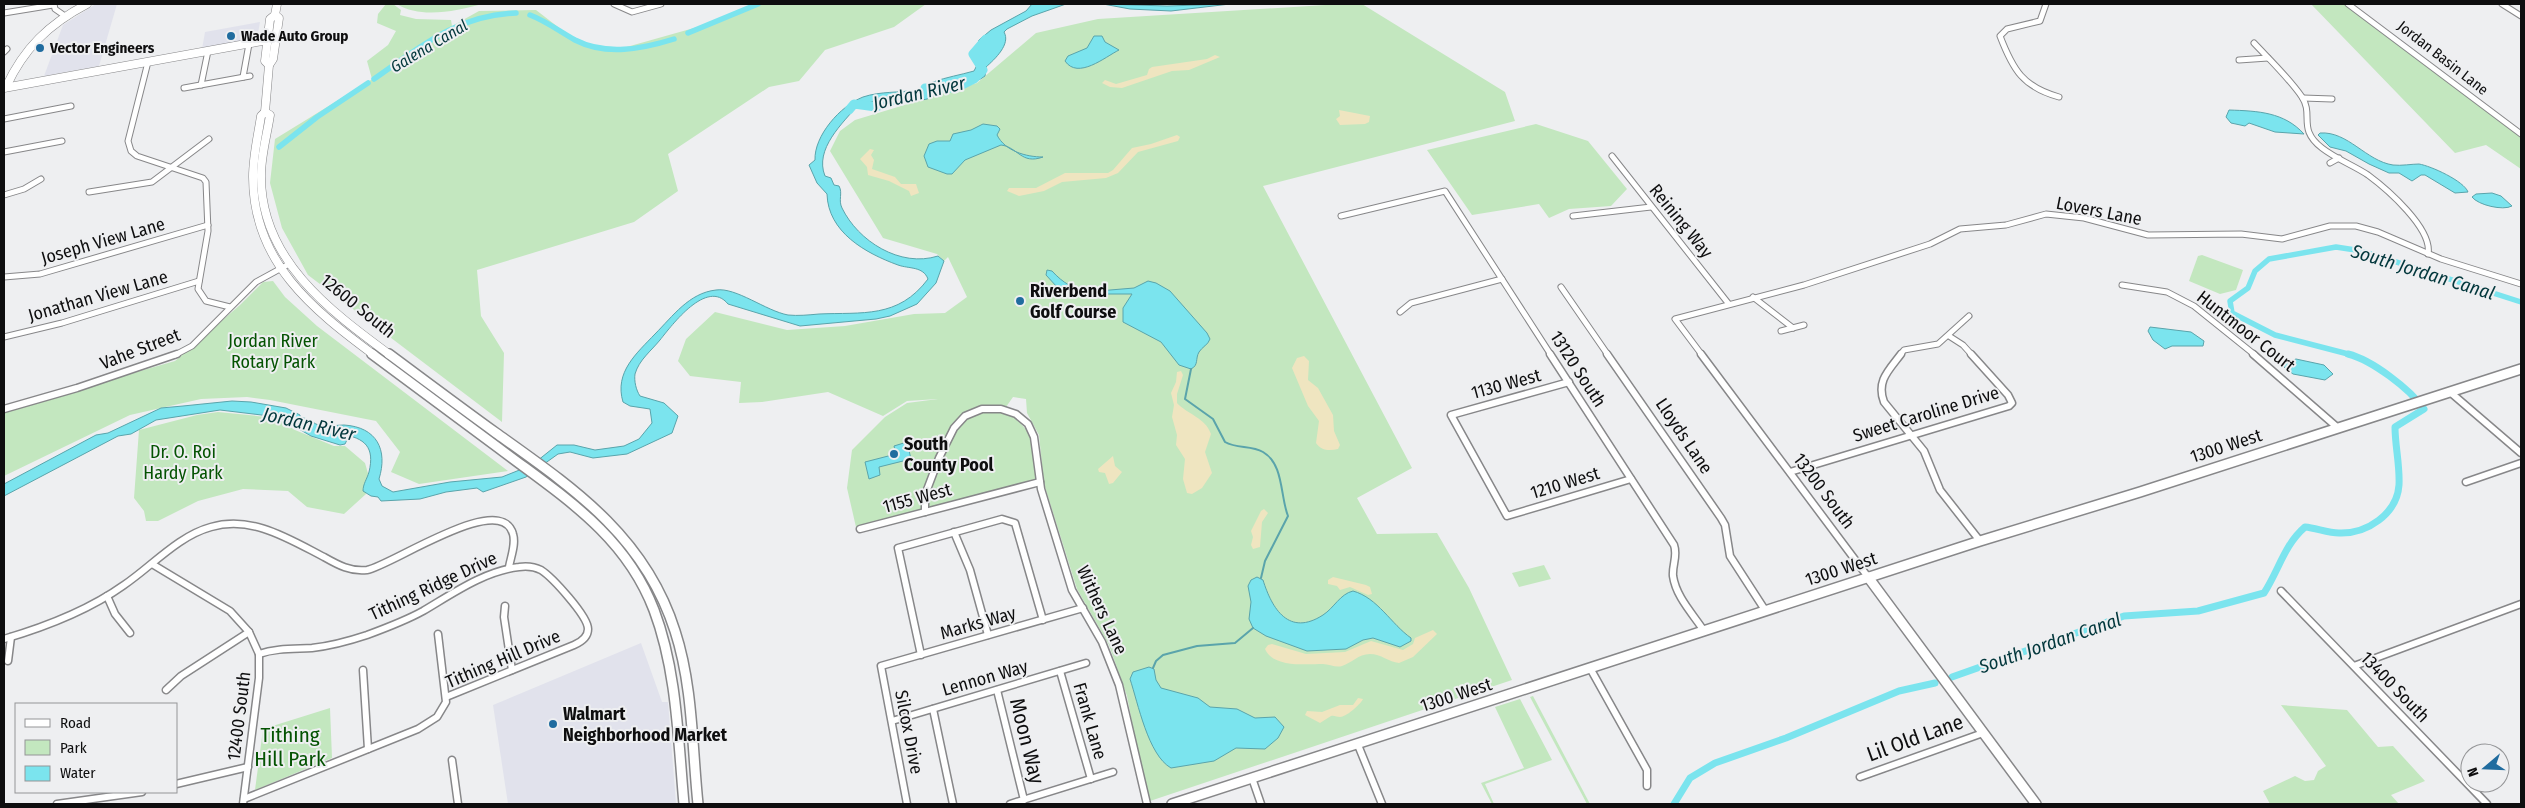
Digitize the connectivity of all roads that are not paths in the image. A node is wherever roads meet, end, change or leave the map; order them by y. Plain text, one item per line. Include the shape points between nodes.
1 (54, 4) edge
2 (87, 4) edge
3 (277, 4) edge
4 (614, 4) edge
5 (661, 4) edge
6 (2046, 4) edge
7 (2348, 4) edge
8 (2502, 4) edge
9 (4, 13) edge
10 (275, 15) junction
11 (65, 16) junction
12 (2521, 16) edge
13 (268, 40) junction
14 (2254, 43) dead end
15 (249, 44) junction
16 (208, 51) junction
17 (2268, 58) junction
18 (2239, 60) dead end
19 (148, 62) junction
20 (269, 65) junction
21 (250, 76) dead end
22 (243, 77) junction
23 (201, 85) junction
24 (184, 88) dead end
25 (5, 90) edge
26 (2059, 97) dead end
27 (2303, 98) junction
28 (2332, 98) dead end
29 (71, 106) dead end
30 (265, 112) junction
31 (4, 119) edge
32 (2521, 134) edge
33 (208, 140) dead end
34 (62, 141) dead end
35 (4, 152) edge
36 (1612, 156) dead end
37 (2339, 158) junction
38 (2330, 163) dead end
39 (172, 168) junction
40 (41, 179) dead end
41 (89, 192) dead end
42 (4, 195) edge
43 (1651, 207) junction
44 (1341, 216) dead end
45 (1574, 216) dead end
46 (208, 225) junction
47 (2428, 254) junction
48 (289, 264) junction
49 (280, 269) junction
50 (4, 277) edge
51 (1502, 279) junction
52 (199, 281) junction
53 (2521, 284) edge
54 (2122, 285) dead end
55 (1561, 287) dead end
56 (1753, 297) junction
57 (1728, 303) junction
58 (230, 307) junction
59 (1400, 312) dead end
60 (1970, 316) dead end
61 (1675, 319) joint
62 (1804, 325) dead end
63 (1793, 328) junction
64 (1781, 332) dead end
65 (1949, 336) junction
66 (4, 337) edge
67 (2521, 370) edge
68 (1569, 382) junction
69 (2450, 392) junction
70 (4, 409) edge
71 (2338, 428) junction
72 (1911, 436) junction
73 (2521, 453) edge
74 (2521, 463) edge
75 (1790, 472) junction
76 (1631, 479) junction
77 (1040, 482) junction
78 (2466, 482) dead end
79 (925, 512) junction
80 (1507, 516) joint
81 (860, 529) dead end
82 (954, 532) junction
83 (1980, 540) junction
84 (152, 564) junction
85 (509, 567) junction
86 (1868, 578) junction
87 (2281, 591) dead end
88 (107, 596) junction
89 (505, 606) dead end
90 (2520, 607) edge
91 (1083, 608) junction
92 (1765, 610) junction
93 (1043, 620) junction
94 (1704, 631) junction
95 (130, 632) dead end
96 (249, 632) junction
97 (588, 633) joint
98 (438, 634) dead end
99 (988, 636) junction
100 (11, 637) junction
101 (4, 639) edge
102 (259, 654) junction
103 (921, 655) junction
104 (8, 661) dead end
105 (1086, 664) dead end
106 (881, 666) joint
107 (2354, 666) junction
108 (1590, 668) junction
109 (363, 670) dead end
110 (512, 670) junction
111 (1060, 671) junction
112 (166, 690) dead end
113 (997, 690) junction
114 (446, 697) junction
115 (933, 709) junction
116 (892, 721) junction
117 (1983, 733) junction
118 (1358, 744) junction
119 (368, 749) junction
120 (452, 760) dead end
121 (248, 767) junction
122 (1113, 772) dead end
123 (1860, 777) dead end
124 (1252, 778) junction
125 (1091, 779) junction
126 (178, 784) edge
127 (1647, 786) dead end
128 (135, 793) edge
129 (1024, 800) junction
130 (244, 802) edge
131 (58, 804) edge
132 (458, 804) edge
133 (684, 804) edge
134 (698, 804) edge
135 (907, 804) edge
136 (953, 804) edge
137 (1010, 804) edge
138 (1147, 804) edge
139 (1172, 804) edge
140 (1261, 804) edge
141 (1382, 804) edge
142 (2036, 804) edge
143 (2487, 804) edge

1 - 9 street
1 - 11 street via 55,10
2 - 11 main road
3 - 10 main road
4 - 5 street via 632,12
6 - 26 street via 2040,21 2007,30 2000,36 2021,80 2042,93
7 - 32 street, Jordan Basin Lane
8 - 12 street
10 - 13 main road via 270,19
10 - 20 main road via 279,18 273,59
11 - 25 main road via 25,51
13 - 15 main road
13 - 20 main road via 265,61
14 - 17 street
15 - 16 main road
15 - 22 street
16 - 19 main road
16 - 23 street
17 - 18 street
17 - 27 street
19 - 25 main road
19 - 39 street via 128,141 131,151 137,156
20 - 30 main road
21 - 22 street
22 - 23 street
23 - 24 street
27 - 28 street
27 - 37 street via 2309,135
29 - 31 street
30 - 48 main road, 12600 South via 270,115 262,170 262,196 271,229
30 - 49 main road, 12600 South via 261,116 254,164 254,197 266,243
33 - 39 street
34 - 35 street
36 - 43 street, Reining Way
37 - 38 street
37 - 47 street via 2372,178 2389,195 2425,234
39 - 41 street via 152,182
39 - 46 street via 203,178 206,182
40 - 42 street
43 - 45 street
43 - 57 street, Reining Way
44 - 51 street, 13120 South via 1444,191
46 - 50 street, Joseph View Lane via 40,274
46 - 52 street
47 - 53 street, Lovers Lane
47 - 56 street, Lovers Lane via 2356,226 2330,226 2282,239 2241,234 2148,234 2084,218 2042,214 2006,225 1960,230 1930,244 1804,285
48 - 49 street, Vahe Street
48 - 134 main road, 12600 South via 336,315 549,471 613,523 641,558 661,592 683,663
49 - 58 street, Vahe Street via 261,278
49 - 133 main road, 12600 South via 317,312 579,508 605,531 626,557 650,597 669,656
51 - 59 street via 1411,303
51 - 68 street, 13120 South
52 - 58 street via 200,295 206,301
52 - 66 street, Jonathan View Lane via 62,323
54 - 71 street, Huntmoor Court via 2166,292 2194,306
55 - 92 street, Lloyds Lane via 1721,518 1730,556
56 - 57 street, Lovers Lane
56 - 63 street via 1780,314
57 - 61 street, Lovers Lane
58 - 70 street, Vahe Street via 192,346 173,356
60 - 65 street
61 - 75 street, 13200 South
62 - 63 street
63 - 64 street
65 - 72 street via 1934,346 1904,350 1882,379 1884,402
65 - 72 street, Sweet Caroline Drive via 1963,346 2012,403
67 - 69 street, 1300 West
68 - 76 street, 13120 South
68 - 80 street, 1130 West via 1451,414
69 - 71 main road, 1300 West
69 - 73 street
71 - 83 main road, 1300 West
72 - 75 street, Sweet Caroline Drive
72 - 83 street via 1929,460 1940,490
74 - 78 street
75 - 86 street, 13200 South
76 - 80 street, 1210 West
76 - 94 street, 13120 South via 1674,545 1678,556 1673,570 1674,582
77 - 79 street, 1155 West
77 - 79 street, Withers Lane via 1032,432 1022,418 1008,411 973,411 958,422 947,441 928,486
77 - 91 street, Withers Lane via 1072,590
79 - 81 street, 1155 West
82 - 93 street via 1002,519 1015,523
82 - 99 street via 970,570
82 - 103 street via 898,548
83 - 86 main road, 1300 West
84 - 85 street via 198,532 220,524 239,522 256,525 345,568 365,570 387,564 467,524 492,519 503,522 511,530 513,541
84 - 88 street
84 - 96 street, 12400 South via 230,611
85 - 97 street, Tithing Ridge Drive via 533,567 548,575 587,624
85 - 102 street, Tithing Ridge Drive via 392,625 330,645 277,648
86 - 92 main road, 1300 West
86 - 117 main road, 13200 South
87 - 107 street, 13400 South
88 - 95 street via 115,614
88 - 100 street
89 - 110 street
90 - 107 street
91 - 93 street, Marks Way
91 - 138 street, Withers Lane via 1102,642 1119,685
92 - 94 main road, 1300 West
93 - 99 street, Marks Way
94 - 108 main road, 1300 West
96 - 102 street, 12400 South
96 - 112 street via 181,676
97 - 110 street, Tithing Hill Drive via 578,643
98 - 114 street
99 - 103 street, Marks Way
100 - 101 street
100 - 104 street
102 - 121 street, 12400 South
103 - 106 street, Marks Way
105 - 111 street, Lennon Way
106 - 116 street, Silcox Drive
107 - 143 street, 13400 South
108 - 118 main road, 1300 West
108 - 127 street via 1648,770
109 - 119 street
110 - 114 street, Tithing Hill Drive
111 - 113 street, Lennon Way
111 - 125 street, Frank Lane
113 - 115 street, Lennon Way
113 - 129 street, Moon Way
114 - 119 street, Tithing Hill Drive via 441,712 428,724
115 - 116 street, Lennon Way
115 - 136 street
116 - 135 street, Silcox Drive
117 - 123 street, Lil Old Lane
117 - 142 main road, 13200 South
118 - 124 main road, 1300 West
118 - 141 street
119 - 130 street, Tithing Hill Drive
120 - 132 street
121 - 126 street
121 - 130 street, 12400 South
122 - 125 street
124 - 139 main road, 1300 West
124 - 140 street
125 - 129 street
128 - 131 street
129 - 137 street

